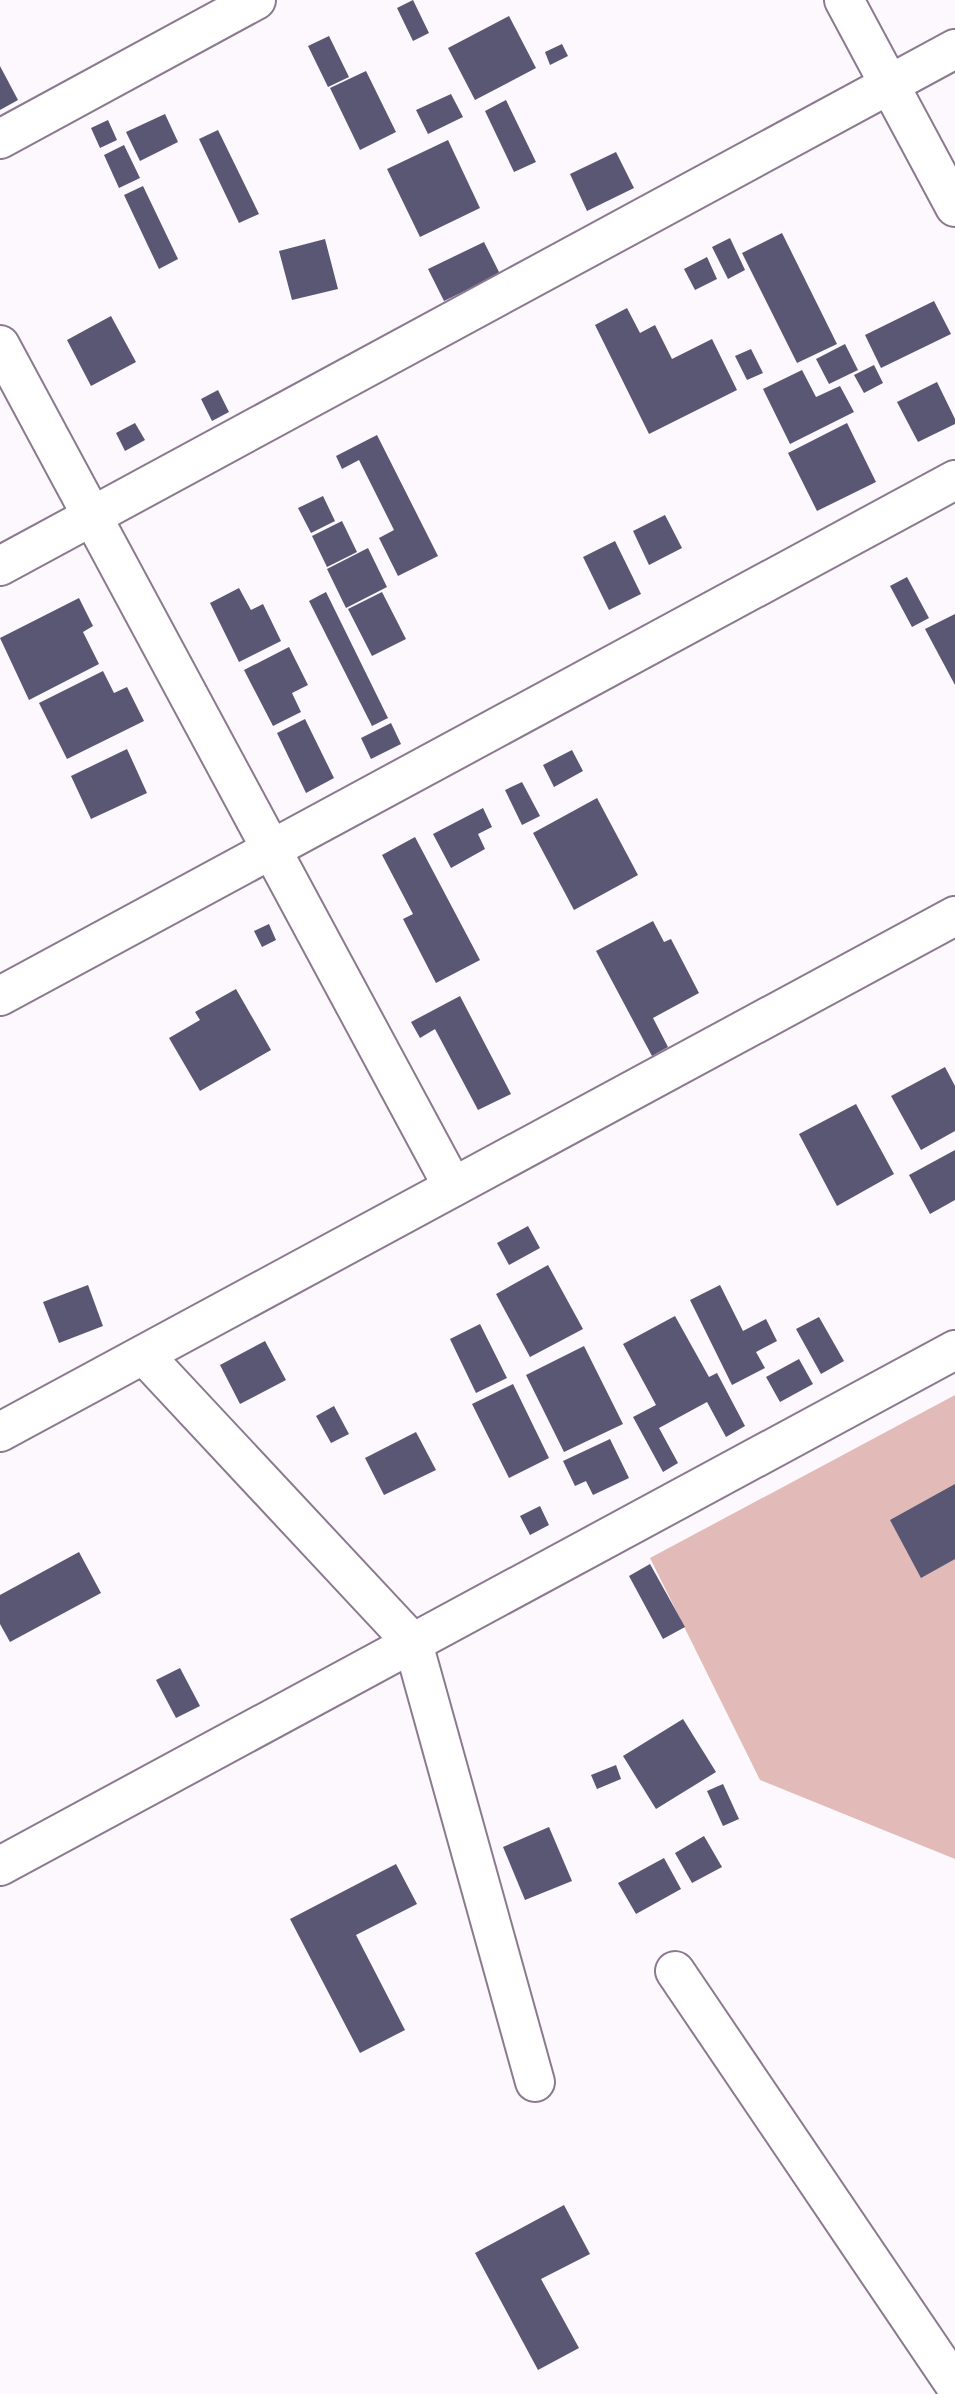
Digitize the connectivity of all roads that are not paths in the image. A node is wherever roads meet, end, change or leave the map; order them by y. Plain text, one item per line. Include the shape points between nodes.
1 (256, 0) edge
2 (844, 0) edge
3 (955, 49) edge
4 (889, 85) junction
5 (0, 138) edge
6 (955, 207) edge
7 (0, 345) edge
8 (955, 480) edge
9 (92, 516) junction
10 (0, 566) edge
11 (271, 850) junction
12 (955, 916) edge
13 (0, 996) edge
14 (453, 1187) junction
15 (955, 1350) edge
16 (144, 1355) junction
17 (0, 1432) edge
18 (413, 1643) junction
19 (0, 1866) edge
20 (675, 1971) dead end
21 (535, 2082) dead end
22 (955, 2385) edge

1 - 5 street
2 - 4 street
3 - 4 street
4 - 6 street
4 - 9 street
7 - 9 street
8 - 11 street
9 - 10 street
9 - 11 street
11 - 13 street
11 - 14 street
12 - 14 street
14 - 16 street
15 - 18 street
16 - 17 street
16 - 18 street
18 - 19 street
18 - 21 street
20 - 22 street

